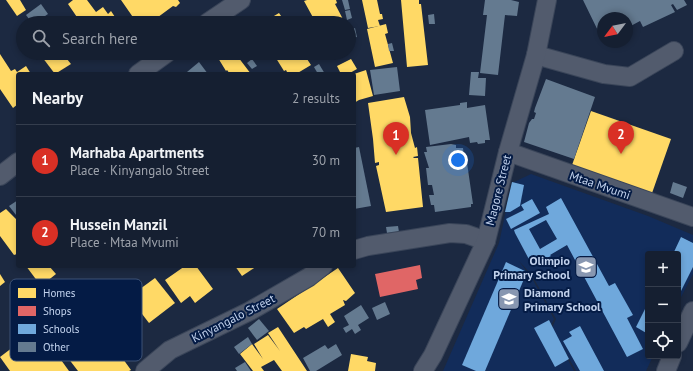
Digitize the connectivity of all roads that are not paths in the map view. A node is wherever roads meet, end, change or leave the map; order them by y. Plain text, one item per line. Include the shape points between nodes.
1 (241, 0) edge
2 (547, 0) edge
3 (218, 16) edge
4 (674, 52) dead end
5 (536, 55) junction
6 (157, 60) edge
7 (141, 72) edge
8 (508, 152) junction
9 (16, 164) edge
10 (0, 176) edge
11 (693, 217) edge
12 (486, 241) junction
13 (356, 249) edge
14 (320, 268) edge
15 (693, 311) edge
16 (685, 335) edge
17 (671, 359) edge
18 (145, 371) edge
19 (423, 371) edge
20 (666, 371) edge

1 - 3 street
2 - 5 street, Magore Street
4 - 5 street via 630,77 604,74
5 - 8 street, Magore Street
6 - 7 street
8 - 11 street, Mtaa Mvumi
8 - 12 street, Magore Street
9 - 10 street
12 - 13 street via 466,234 450,233
12 - 19 street, Magore Street
14 - 18 street, Kinyangalo Street via 250,311 170,350
15 - 16 street
17 - 20 street

